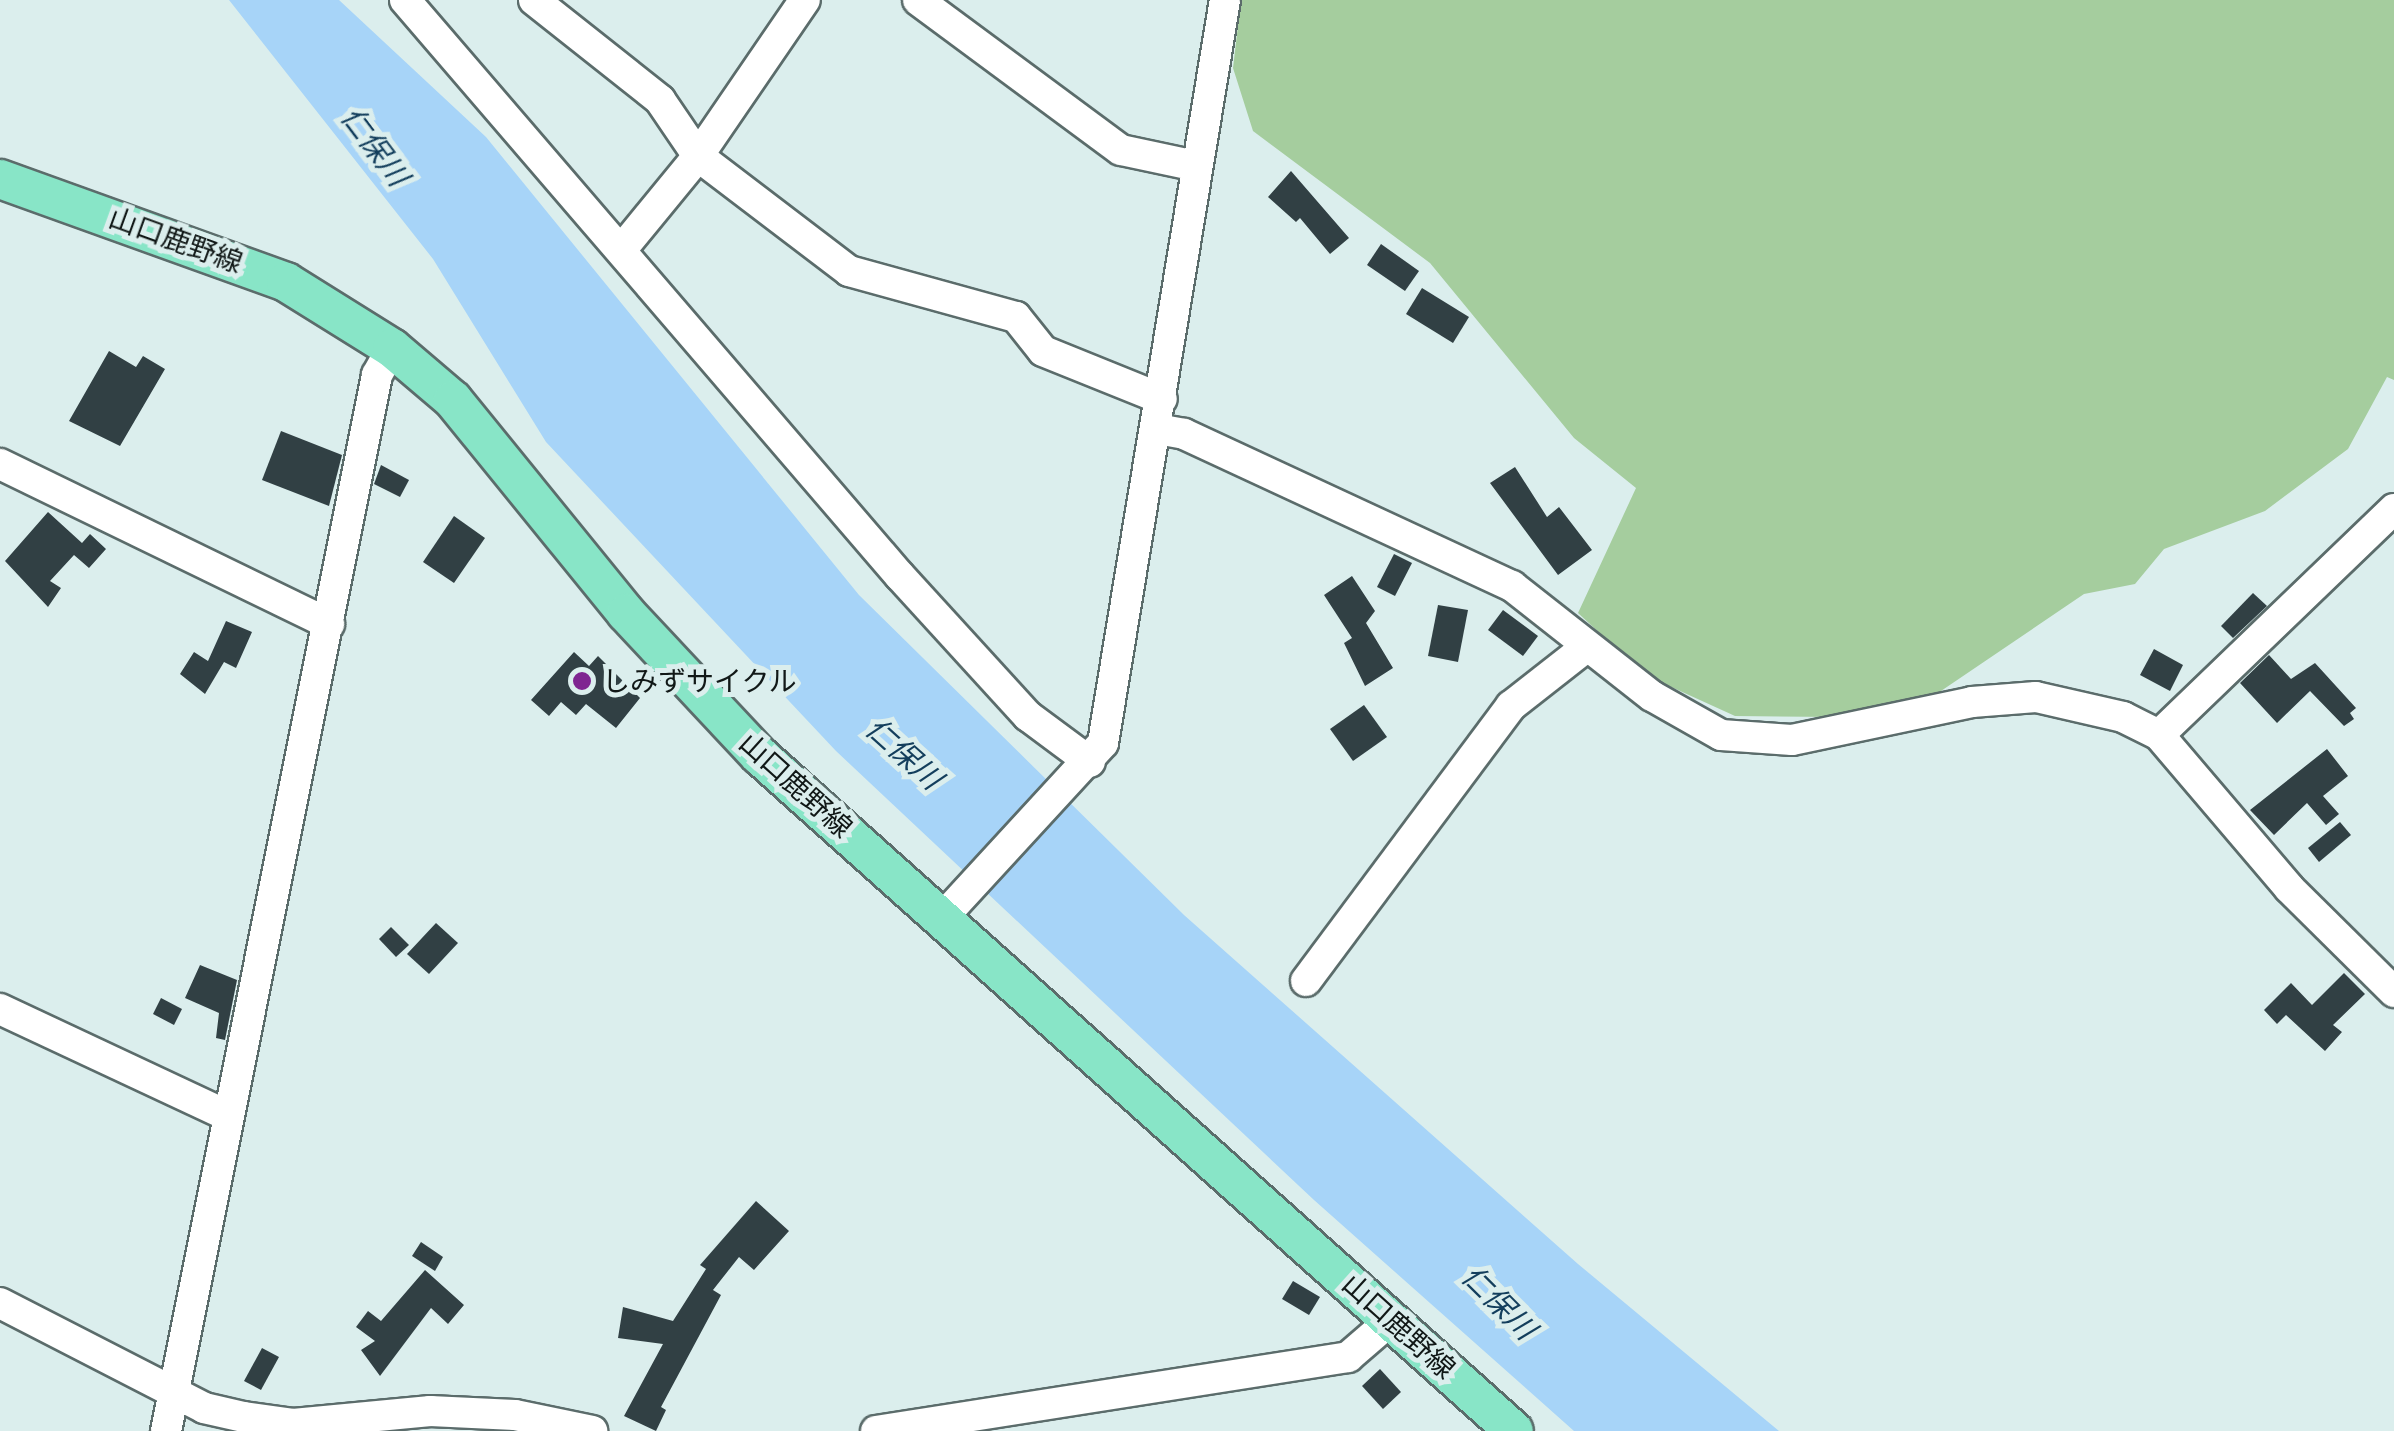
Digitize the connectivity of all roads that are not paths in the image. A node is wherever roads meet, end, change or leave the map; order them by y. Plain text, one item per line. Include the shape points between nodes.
1 (405, 0) edge
2 (534, 0) edge
3 (805, 0) edge
4 (918, 0) edge
5 (1225, 0) edge
6 (698, 156) junction
7 (1196, 166) junction
8 (0, 179) edge
9 (622, 249) junction
10 (392, 348) junction
11 (1160, 414) junction
12 (0, 464) edge
13 (2394, 509) edge
14 (329, 624) junction
15 (1584, 648) junction
16 (2159, 735) junction
17 (1086, 766) junction
18 (953, 906) junction
19 (1306, 981) dead end
20 (2394, 992) edge
21 (0, 1009) edge
22 (228, 1116) junction
23 (0, 1303) edge
24 (1392, 1318) junction
25 (174, 1392) junction
26 (460, 1422) edge
27 (166, 1431) edge
28 (592, 1431) edge
29 (876, 1431) edge
30 (1514, 1431) edge

1 - 9 street
2 - 6 street via 660,100
3 - 6 street
4 - 7 street via 1121,150
5 - 7 street
6 - 9 street
6 - 11 street via 849,271 1016,317 1043,351
7 - 11 street
8 - 10 main road, 山口鹿野線 via 286,282
9 - 17 street via 900,576 1028,716
10 - 14 street via 376,375
10 - 18 main road, 山口鹿野線 via 453,400 697,692
11 - 15 street via 1184,434 1512,586
11 - 17 street via 1112,711
12 - 14 street
13 - 16 street
14 - 22 street
15 - 16 street via 1688,722 1760,741 1972,702 2036,698 2092,707
15 - 19 street via 1511,706
16 - 20 street via 2289,888
17 - 18 street
18 - 24 main road, 山口鹿野線
21 - 22 street
22 - 25 street
23 - 25 street
24 - 29 street via 1348,1357
24 - 30 main road, 山口鹿野線
25 - 26 street via 204,1408 293,1424
25 - 27 street
26 - 28 street

